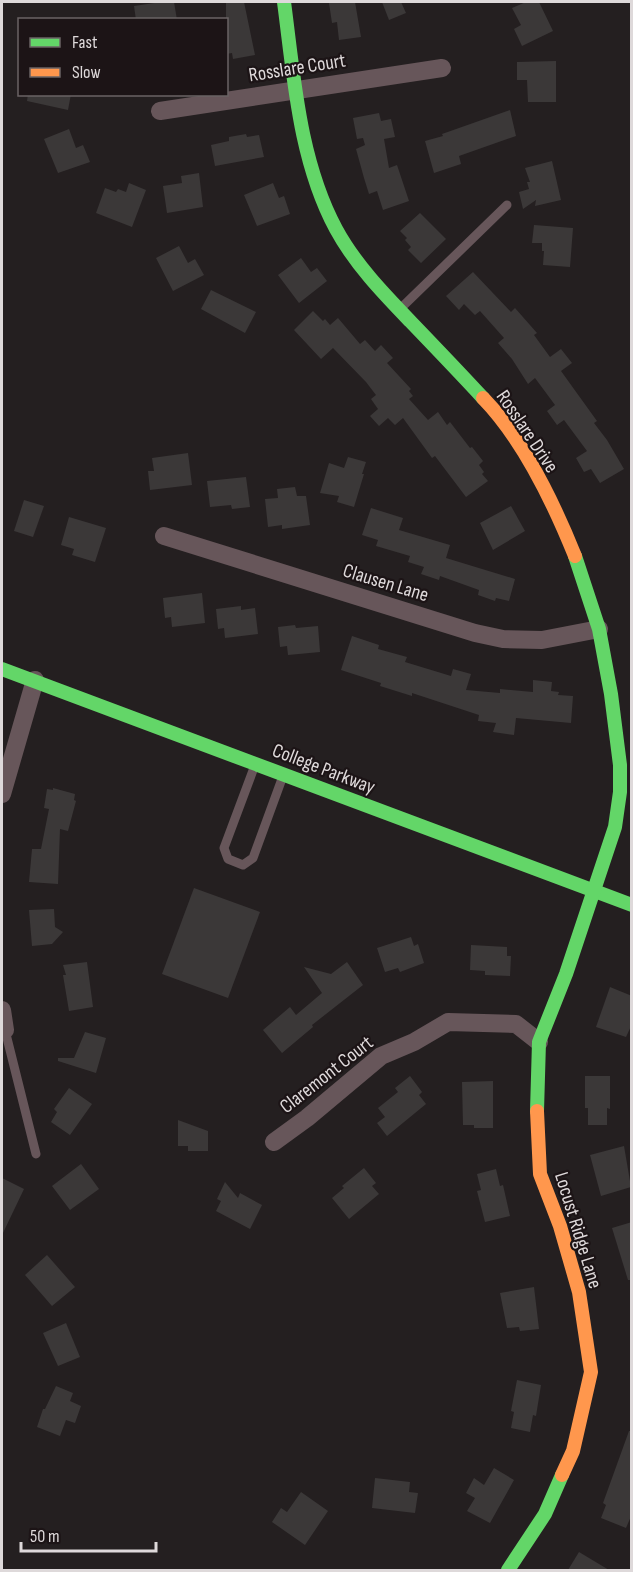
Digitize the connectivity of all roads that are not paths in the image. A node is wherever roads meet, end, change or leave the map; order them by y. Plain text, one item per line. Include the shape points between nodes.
1 (284, 2) edge
2 (442, 68) dead end
3 (296, 90) junction
4 (160, 111) dead end
5 (507, 205) dead end
6 (399, 310) junction
7 (164, 536) dead end
8 (599, 629) junction
9 (2, 669) edge
10 (35, 680) junction
11 (256, 763) junction
12 (284, 774) junction
13 (2, 794) edge
14 (594, 891) junction
15 (632, 905) edge
16 (2, 1010) edge
17 (4, 1030) joint
18 (539, 1042) junction
19 (274, 1142) dead end
20 (36, 1154) dead end
21 (508, 1570) edge

1 - 3 street, Rosslare Drive
2 - 3 street, Rosslare Court
3 - 4 street, Rosslare Court
3 - 6 street, Rosslare Drive via 307,149 336,229 370,279
5 - 6 lane
6 - 8 street, Rosslare Drive via 492,407 523,452 560,518
7 - 8 street, Clausen Lane via 503,639 542,640
8 - 14 street, Rosslare Drive via 611,694 620,792 615,827
9 - 10 street, College Parkway
10 - 11 street, College Parkway
10 - 13 street
11 - 12 street, College Parkway
11 - 12 lane via 224,848 228,859 243,865 253,858
12 - 14 street, College Parkway
14 - 15 street, College Parkway
14 - 18 street, Locust Ridge Lane
16 - 17 street
17 - 20 lane
18 - 19 street, Claremont Court via 516,1024 448,1022 381,1056
18 - 21 street, Locust Ridge Lane via 540,1174 579,1292 591,1372 573,1451 545,1514

